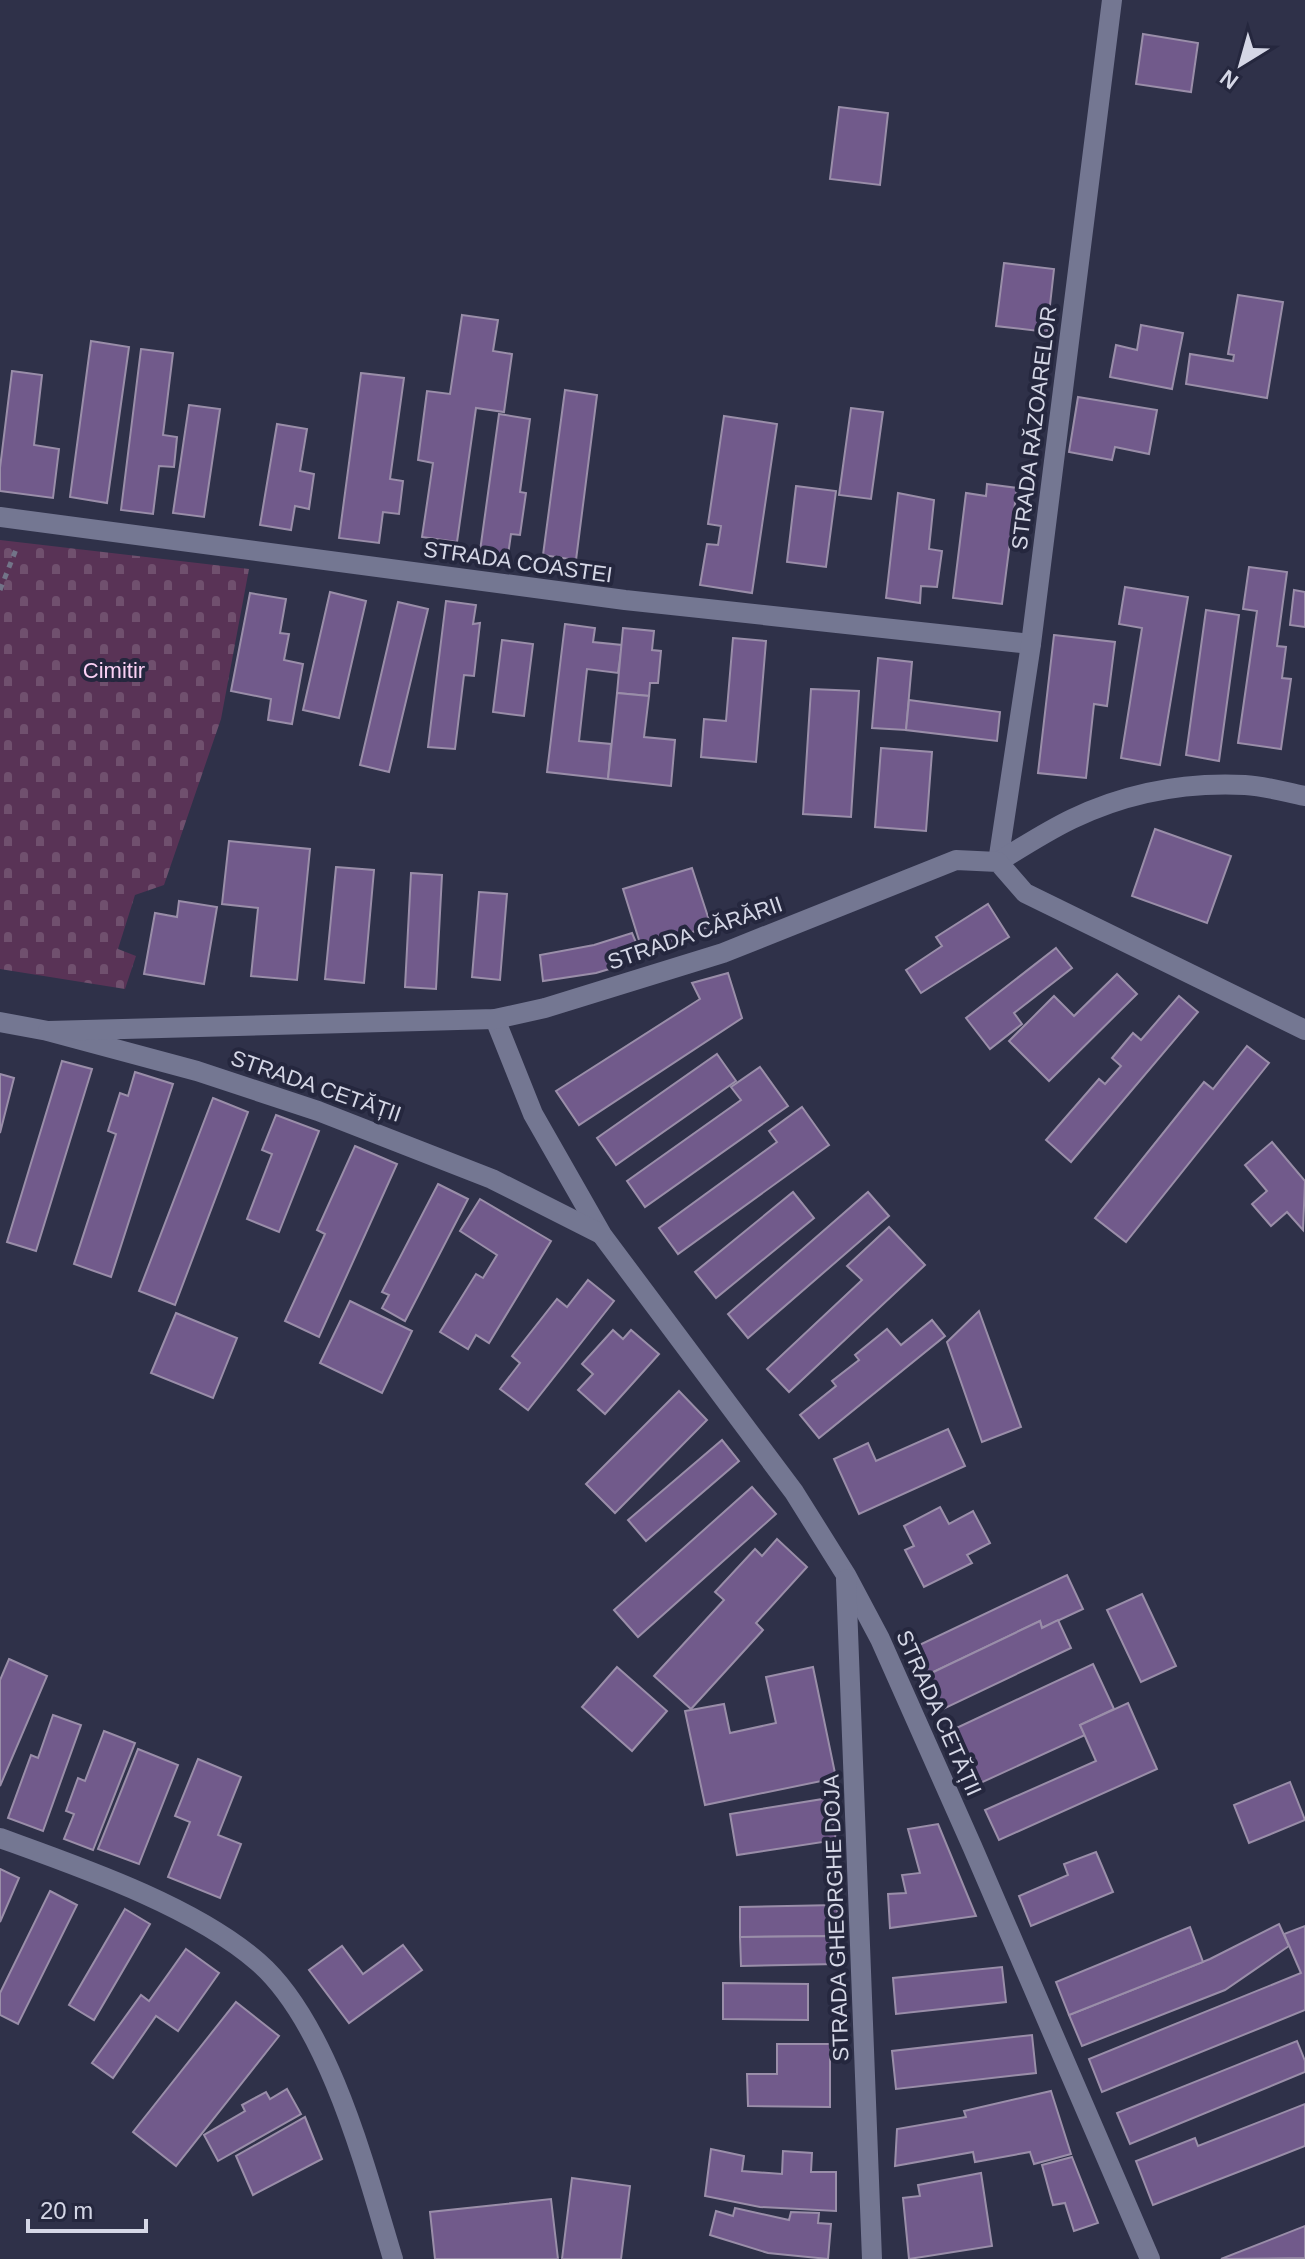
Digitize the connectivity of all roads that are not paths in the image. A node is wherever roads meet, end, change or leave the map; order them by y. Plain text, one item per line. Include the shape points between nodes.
1 (1112, 0) edge
2 (0, 517) edge
3 (1031, 644) junction
4 (1305, 796) edge
5 (998, 862) junction
6 (495, 1019) junction
7 (0, 1022) edge
8 (1305, 1030) edge
9 (48, 1031) junction
10 (602, 1235) junction
11 (846, 1575) junction
12 (0, 1838) edge
13 (393, 2259) edge
14 (872, 2259) edge
15 (1150, 2259) edge

1 - 3 street, STRADA RĂZOARELOR
2 - 3 street, STRADA COASTEI via 625,600
3 - 5 street, STRADA RĂZOARELOR
4 - 5 street via 1247,785 1151,792 1072,819
5 - 6 street, STRADA CĂRĂRII via 956,860 723,953
5 - 8 street via 1025,893
6 - 9 street, STRADA CĂRĂRII
6 - 10 street, STRADA CETĂȚII via 533,1114
7 - 9 street, STRADA CETĂȚII
9 - 10 street, STRADA CETĂȚII via 332,1115 492,1179
10 - 11 street, STRADA CETĂȚII via 794,1492
11 - 14 street, STRADA GHEORGHE DOJA
11 - 15 street, STRADA CETĂȚII via 880,1639
12 - 13 street via 171,1907 223,1935 259,1963 317,2043 357,2141

